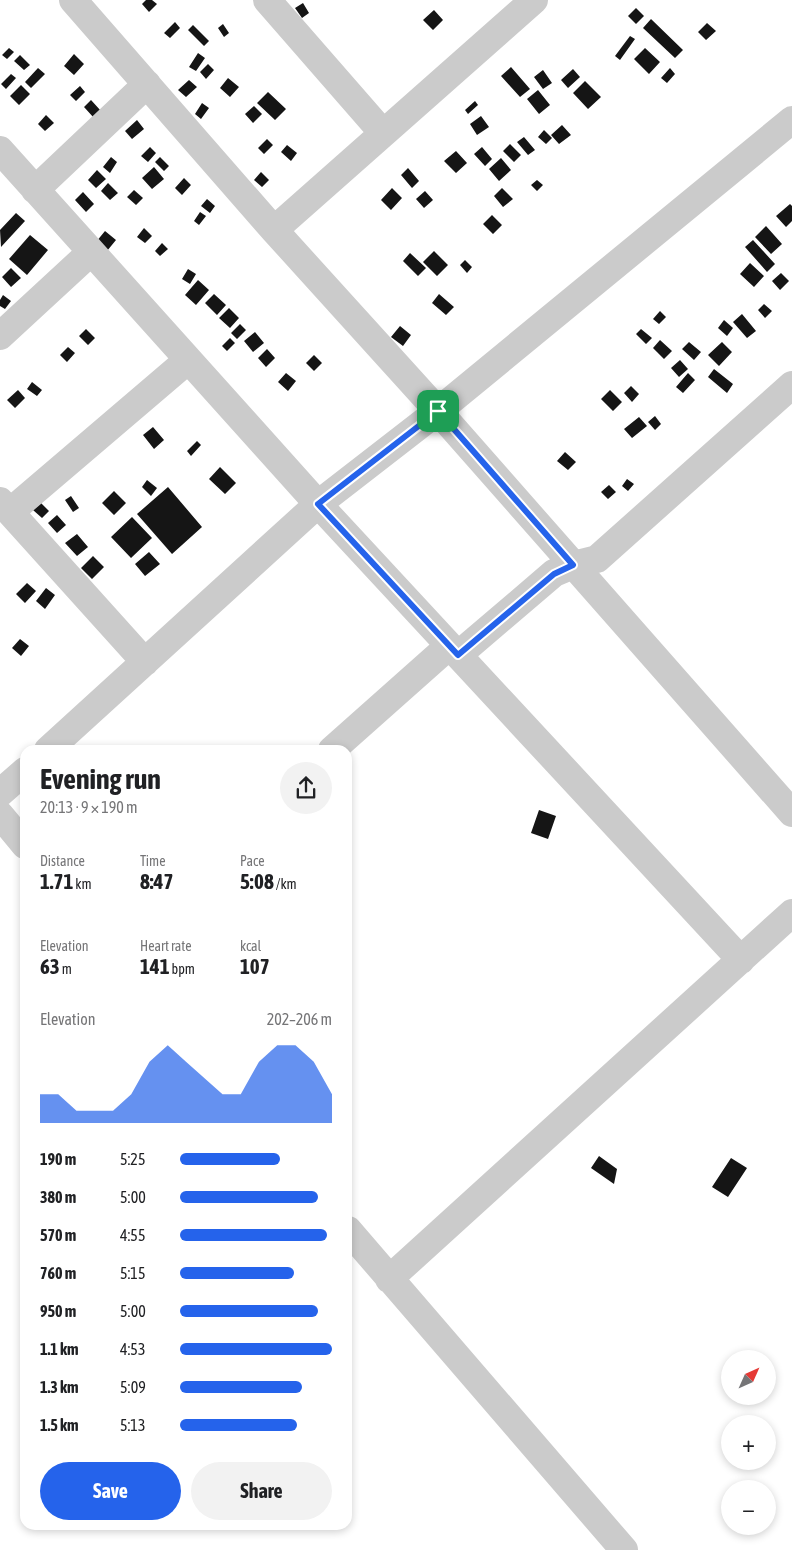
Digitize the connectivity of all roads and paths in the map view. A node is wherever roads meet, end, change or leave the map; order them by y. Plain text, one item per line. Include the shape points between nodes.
1 (73, 0) edge
2 (267, 0) edge
3 (534, 0) edge
4 (147, 84) junction
5 (792, 120) edge
6 (383, 133) junction
7 (0, 150) edge
8 (35, 190) junction
9 (274, 230) junction
10 (91, 252) junction
11 (0, 336) edge
12 (188, 360) junction
13 (792, 385) edge
14 (438, 411) junction
15 (318, 504) junction
16 (5, 506) edge
17 (573, 565) junction
18 (454, 650) junction
19 (145, 662) junction
20 (54, 745) edge
21 (338, 745) edge
22 (20, 775) edge
23 (0, 793) edge
24 (792, 814) edge
25 (0, 815) edge
26 (20, 839) edge
27 (792, 913) edge
28 (741, 960) junction
29 (352, 1235) edge
30 (389, 1279) junction
31 (624, 1550) edge

1 - 4 street
2 - 6 street
3 - 6 street
4 - 8 street
4 - 9 street
5 - 14 street
6 - 9 street
7 - 8 street
8 - 10 street
9 - 14 street
10 - 11 street
10 - 12 street
12 - 15 street
12 - 16 street
13 - 17 street via 597,559
14 - 15 street
14 - 17 street
15 - 18 street
15 - 19 street
16 - 19 street
17 - 18 street via 554,574
17 - 24 street
18 - 21 street
18 - 28 street
19 - 20 street
22 - 23 street
25 - 26 street
27 - 28 street
28 - 30 street
29 - 30 street
30 - 31 street

